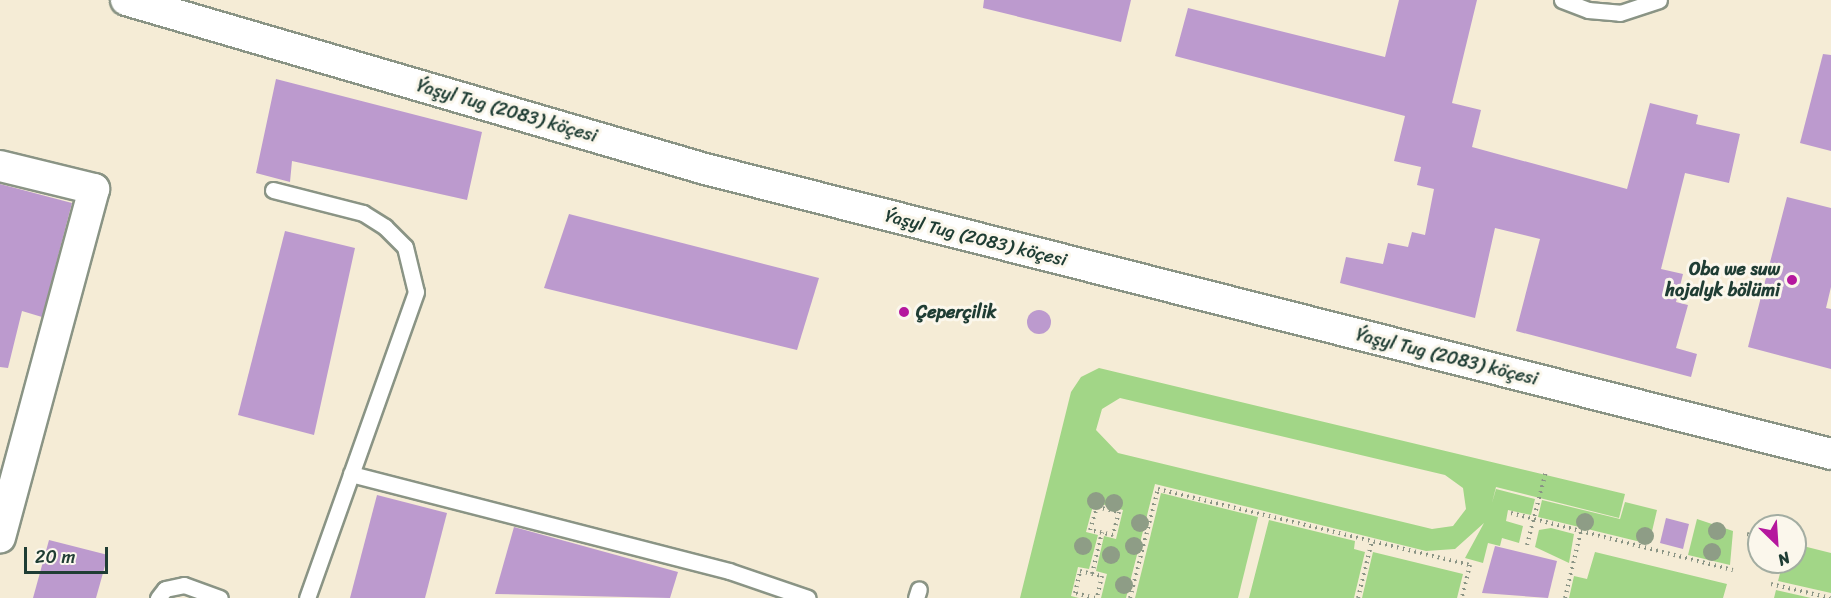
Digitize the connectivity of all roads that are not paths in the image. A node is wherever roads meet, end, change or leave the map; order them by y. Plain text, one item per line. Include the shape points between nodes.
1 (126, 0) edge
2 (1562, 0) edge
3 (1659, 0) edge
4 (0, 166) edge
5 (273, 190) dead end
6 (1831, 454) edge
7 (351, 474) junction
8 (0, 538) edge
9 (158, 598) edge
10 (220, 598) edge
11 (307, 598) edge
12 (808, 598) edge

1 - 6 street, Ýaşyl Tug (2083) köçesi via 705,169
2 - 3 lane via 1588,10 1620,13
4 - 8 street via 94,189
5 - 7 lane via 363,213 405,248 413,268 416,292 405,331
7 - 11 lane
7 - 12 lane via 729,571
9 - 10 lane via 165,589 184,585

